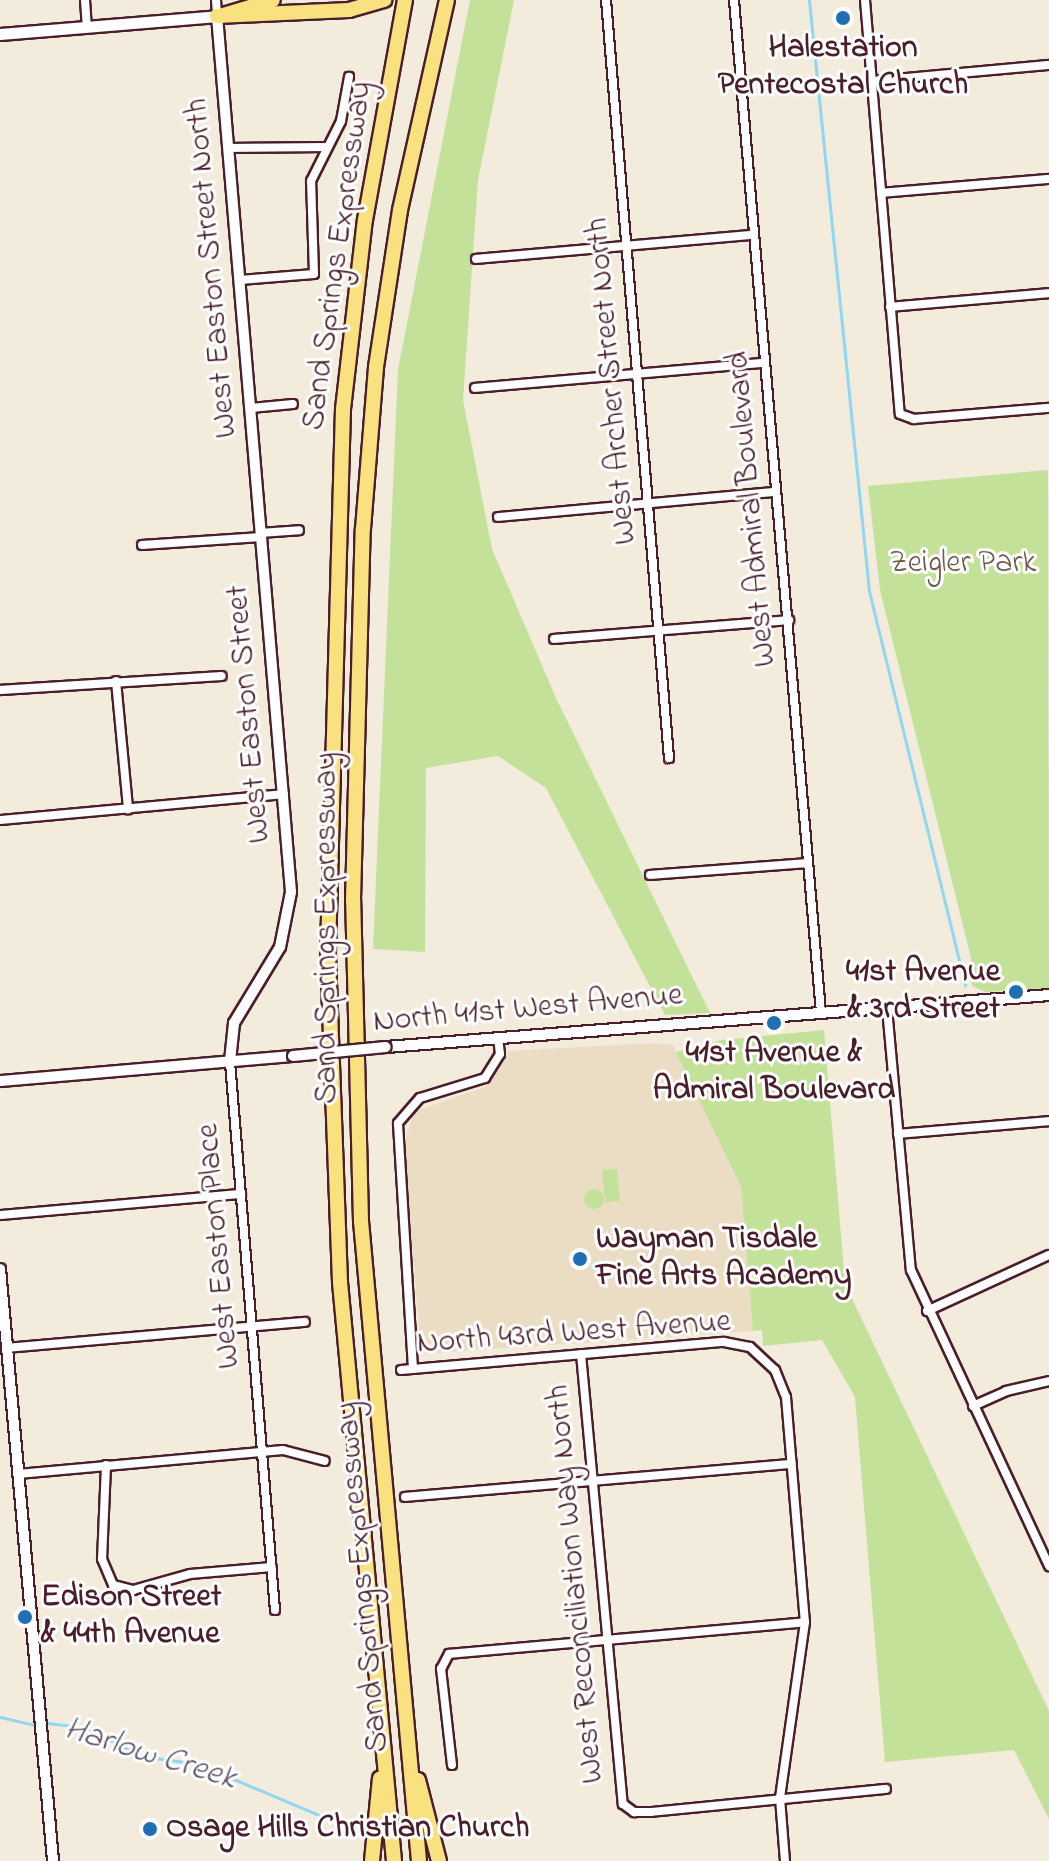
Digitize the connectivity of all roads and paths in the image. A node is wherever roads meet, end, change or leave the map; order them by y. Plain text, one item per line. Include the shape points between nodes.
1 (85, 0) edge
2 (216, 0) edge
3 (273, 0) edge
4 (385, 0) edge
5 (405, 0) edge
6 (447, 0) edge
7 (606, 0) edge
8 (734, 0) edge
9 (865, 0) edge
10 (217, 16) junction
11 (87, 28) junction
12 (0, 34) edge
13 (1049, 65) edge
14 (349, 77) dead end
15 (872, 81) junction
16 (324, 147) junction
17 (229, 148) junction
18 (1049, 179) edge
19 (881, 193) junction
20 (752, 235) junction
21 (625, 244) junction
22 (476, 259) dead end
23 (240, 280) junction
24 (1049, 293) edge
25 (890, 307) junction
26 (763, 363) junction
27 (637, 374) junction
28 (475, 388) dead end
29 (293, 404) dead end
30 (251, 408) junction
31 (1049, 408) edge
32 (775, 492) junction
33 (648, 504) junction
34 (498, 517) dead end
35 (299, 530) dead end
36 (261, 535) junction
37 (142, 545) dead end
38 (789, 620) junction
39 (658, 630) junction
40 (554, 639) dead end
41 (222, 676) dead end
42 (116, 681) junction
43 (0, 690) edge
44 (669, 758) dead end
45 (284, 794) junction
46 (128, 809) junction
47 (0, 820) edge
48 (808, 863) junction
49 (650, 875) dead end
50 (291, 892) joint
51 (1049, 995) edge
52 (887, 1008) junction
53 (821, 1013) junction
54 (498, 1038) junction
55 (230, 1062) junction
56 (0, 1081) edge
57 (1049, 1121) edge
58 (898, 1134) junction
59 (241, 1194) junction
60 (0, 1215) edge
61 (1049, 1255) edge
62 (0, 1269) edge
63 (927, 1311) junction
64 (305, 1322) dead end
65 (253, 1326) junction
66 (7, 1348) junction
67 (581, 1354) junction
68 (413, 1369) junction
69 (401, 1370) dead end
70 (1049, 1381) edge
71 (973, 1406) junction
72 (263, 1451) junction
73 (325, 1461) dead end
74 (792, 1464) junction
75 (106, 1465) junction
76 (18, 1474) junction
77 (591, 1481) junction
78 (405, 1497) dead end
79 (1049, 1566) edge
80 (272, 1567) junction
81 (275, 1610) dead end
82 (805, 1622) junction
83 (606, 1639) junction
84 (408, 1749) junction
85 (384, 1753) junction
86 (452, 1765) dead end
87 (886, 1789) dead end
88 (780, 1798) junction
89 (53, 1861) edge
90 (372, 1861) edge
91 (394, 1861) edge
92 (419, 1861) edge
93 (439, 1861) edge
94 (785, 1861) edge

1 - 11 street
2 - 10 street, West Easton Street North
3 - 10 highway
4 - 10 highway via 349,10 235,20
5 - 85 highway, Sand Springs Expressway via 365,220 343,409 328,952 340,1282
6 - 84 highway, Sand Springs Expressway via 400,210 376,367 363,529 354,832 352,993 360,1208
7 - 21 street, West Archer Street North
8 - 20 street, West Admiral Boulevard
9 - 15 street
10 - 11 main road
10 - 17 street, West Easton Street North
11 - 12 main road
13 - 15 street
14 - 16 street via 341,121
15 - 19 street
16 - 17 street
16 - 23 street via 310,192 314,274
17 - 23 street, West Easton Street North
18 - 19 street
19 - 25 street
20 - 21 street
20 - 26 street, West Admiral Boulevard
21 - 22 street
21 - 27 street, West Archer Street North
23 - 30 street, West Easton Street North
24 - 25 street
25 - 31 street via 903,417
26 - 27 street
26 - 32 street, West Admiral Boulevard
27 - 28 street
27 - 33 street, West Archer Street North
29 - 30 street
30 - 36 street, West Easton Street North
32 - 33 street
32 - 38 street, West Admiral Boulevard
33 - 34 street
33 - 39 street, West Archer Street North
35 - 36 street
36 - 37 street
36 - 45 street, West Easton Street
38 - 39 street
38 - 48 street, West Admiral Boulevard
39 - 40 street
39 - 44 street, West Archer Street North
41 - 42 street
42 - 43 street
42 - 46 street
45 - 46 street
45 - 50 street, West Easton Street
46 - 47 street
48 - 49 street
48 - 53 street, West Admiral Boulevard
50 - 55 street, West Easton Place via 280,947 234,1023
51 - 52 street, North 41st West Avenue
52 - 53 street, North 41st West Avenue
52 - 58 street
53 - 54 street, North 41st West Avenue
54 - 55 street, North 41st West Avenue, bridge
54 - 68 street via 500,1054 485,1078 420,1098 398,1123
55 - 56 street, North 41st West Avenue
55 - 59 street, West Easton Place
57 - 58 street
58 - 63 street via 908,1256
59 - 60 street
59 - 65 street, West Easton Place
61 - 63 street
62 - 66 street
63 - 71 street
64 - 65 street
65 - 66 street
65 - 72 street, West Easton Place
66 - 76 street
67 - 68 street, North 43rd West Avenue
67 - 74 street, North 43rd West Avenue via 724,1342 750,1347 768,1361 782,1383
67 - 77 street, West Reconciliation Way North
68 - 69 street, North 43rd West Avenue
70 - 71 street
71 - 79 street
72 - 73 street via 292,1451
72 - 75 street
72 - 80 street, West Easton Place
74 - 77 street
74 - 82 street
75 - 76 street
75 - 80 street via 102,1559 109,1581 133,1590 190,1574
76 - 89 street
77 - 78 street
77 - 83 street, West Reconciliation Way North
80 - 81 street, West Easton Place
82 - 83 street
82 - 88 street
83 - 86 street via 445,1656 441,1669
83 - 88 street, West Reconciliation Way North via 619,1795 626,1809 651,1812
84 - 92 highway, Sand Springs Expressway
84 - 93 highway
85 - 90 highway
85 - 91 highway, Sand Springs Expressway
87 - 88 street
88 - 94 street

